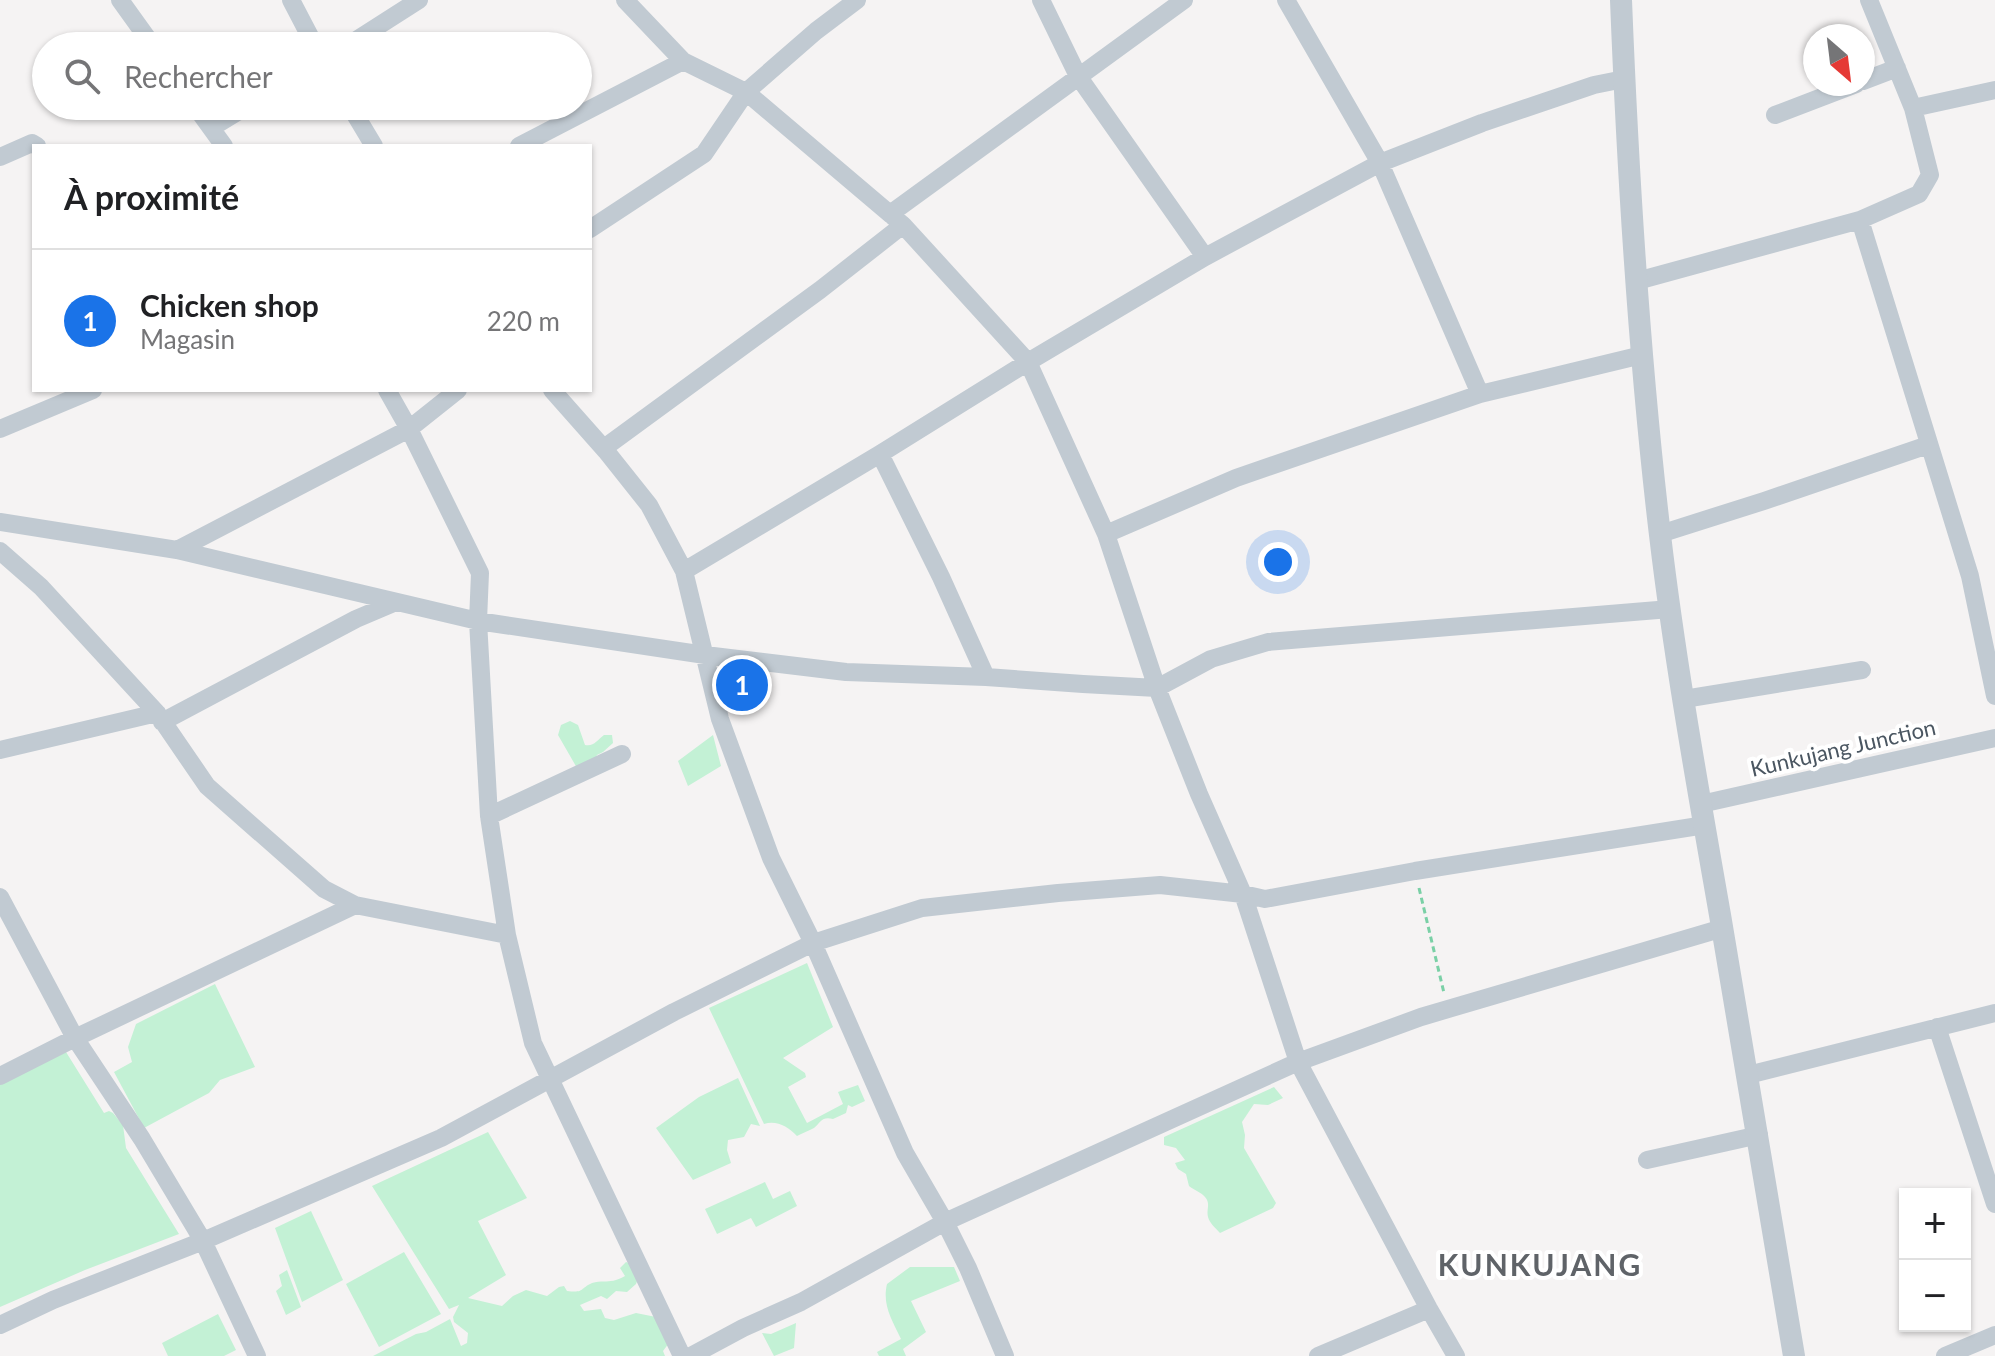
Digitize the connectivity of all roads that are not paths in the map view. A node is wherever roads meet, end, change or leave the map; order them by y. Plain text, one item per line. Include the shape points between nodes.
1 (120, 0) edge
2 (291, 0) edge
3 (419, 0) edge
4 (625, 0) edge
5 (857, 0) edge
6 (1041, 0) edge
7 (1184, 0) edge
8 (1286, 0) edge
9 (1869, 0) edge
10 (1624, 1) edge
11 (143, 32) edge
12 (308, 32) edge
13 (369, 32) edge
14 (683, 61) junction
15 (1897, 68) junction
16 (1078, 76) junction
17 (1875, 76) edge
18 (1624, 79) junction
19 (1995, 90) edge
20 (746, 92) junction
21 (1825, 96) edge
22 (592, 108) edge
23 (1913, 108) junction
24 (1775, 115) dead end
25 (205, 120) edge
26 (224, 120) edge
27 (358, 120) edge
28 (569, 120) edge
29 (211, 128) junction
30 (34, 144) edge
31 (223, 144) edge
32 (373, 144) edge
33 (523, 144) edge
34 (0, 157) edge
35 (1380, 163) junction
36 (897, 219) junction
37 (1860, 220) junction
38 (592, 228) edge
39 (1205, 257) junction
40 (1637, 281) junction
41 (1642, 355) junction
42 (1028, 362) junction
43 (88, 392) edge
44 (388, 392) edge
45 (455, 392) edge
46 (554, 392) edge
47 (1480, 394) junction
48 (0, 429) edge
49 (409, 429) junction
50 (1928, 445) junction
51 (604, 448) junction
52 (880, 454) junction
53 (0, 522) edge
54 (1106, 534) junction
55 (1660, 534) junction
56 (177, 550) junction
57 (0, 551) edge
58 (684, 571) junction
59 (396, 602) junction
60 (1670, 609) junction
61 (478, 621) junction
62 (705, 655) junction
63 (1862, 670) dead end
64 (986, 677) junction
65 (1157, 688) junction
66 (1995, 696) edge
67 (1684, 699) junction
68 (160, 718) junction
69 (1995, 738) edge
70 (0, 750) edge
71 (622, 754) dead end
72 (1703, 815) junction
73 (489, 816) junction
74 (1243, 894) junction
75 (0, 897) edge
76 (355, 905) junction
77 (1723, 928) junction
78 (507, 935) junction
79 (813, 943) junction
80 (1995, 1013) edge
81 (1937, 1027) junction
82 (75, 1038) junction
83 (1298, 1062) junction
84 (1748, 1075) junction
85 (0, 1076) edge
86 (550, 1080) junction
87 (1759, 1135) junction
88 (1647, 1160) dead end
89 (1995, 1204) edge
90 (945, 1222) junction
91 (203, 1241) junction
92 (1429, 1309) junction
93 (0, 1325) edge
94 (1995, 1335) edge
95 (257, 1356) edge
96 (682, 1356) edge
97 (691, 1356) edge
98 (1005, 1356) edge
99 (1318, 1356) edge
100 (1456, 1356) edge
101 (1794, 1356) edge
102 (1945, 1356) edge

1 - 11 street
2 - 12 street
3 - 13 street
4 - 14 street
5 - 20 street
6 - 16 street
7 - 16 street
8 - 35 street
9 - 15 street
10 - 18 street
14 - 20 street
14 - 22 street
15 - 17 street
15 - 23 street
16 - 36 street
16 - 39 street
18 - 35 street via 1482,123
18 - 40 street
19 - 23 street
20 - 36 street
20 - 38 street via 704,154
21 - 24 street
23 - 37 street via 1930,175 1919,194
25 - 29 street
26 - 29 street
27 - 32 street
28 - 33 street
29 - 31 street
30 - 34 street
35 - 39 street
35 - 47 street
36 - 42 street
36 - 51 street via 820,290
37 - 40 street
37 - 50 street
39 - 42 street
40 - 41 street
41 - 47 street
41 - 55 street
42 - 52 street
42 - 54 street
43 - 48 street
44 - 49 street
45 - 49 street
46 - 51 street
47 - 54 street via 1236,478
49 - 56 street
49 - 61 street via 480,573
50 - 55 street
50 - 66 street via 1970,576
51 - 58 street via 649,505
52 - 58 street
52 - 64 street
53 - 56 street
54 - 65 street
55 - 60 street
56 - 59 street
57 - 68 street via 41,587
58 - 62 street
59 - 61 street
59 - 68 street
60 - 65 street via 1268,642 1211,659
60 - 67 street
61 - 62 street
61 - 73 street
62 - 64 street via 846,672
62 - 79 street via 720,719 771,858
63 - 67 street
64 - 65 street
65 - 74 street
67 - 72 street
68 - 70 street
68 - 76 street via 207,786 324,889
69 - 72 street, Kunkujang Junction
71 - 73 street
72 - 74 street, Kunkujang Junction via 1265,899
72 - 77 street
73 - 78 street
74 - 79 street, Kunkujang Junction via 1160,885 922,908
74 - 83 street
75 - 82 street
76 - 78 street
76 - 82 street
77 - 83 street via 1447,1009
77 - 84 street
78 - 86 street via 533,1043
79 - 86 street, Kunkujang Junction
79 - 90 street via 905,1153
80 - 81 street
81 - 84 street
81 - 89 street
82 - 85 street
82 - 91 street
83 - 90 street
83 - 92 street
84 - 87 street
86 - 91 street, Kunkujang Junction via 441,1138
86 - 96 street
87 - 88 street
87 - 101 street
90 - 97 street
90 - 98 street
91 - 93 street, Kunkujang Junction
91 - 95 street
92 - 99 street
92 - 100 street
94 - 102 street

